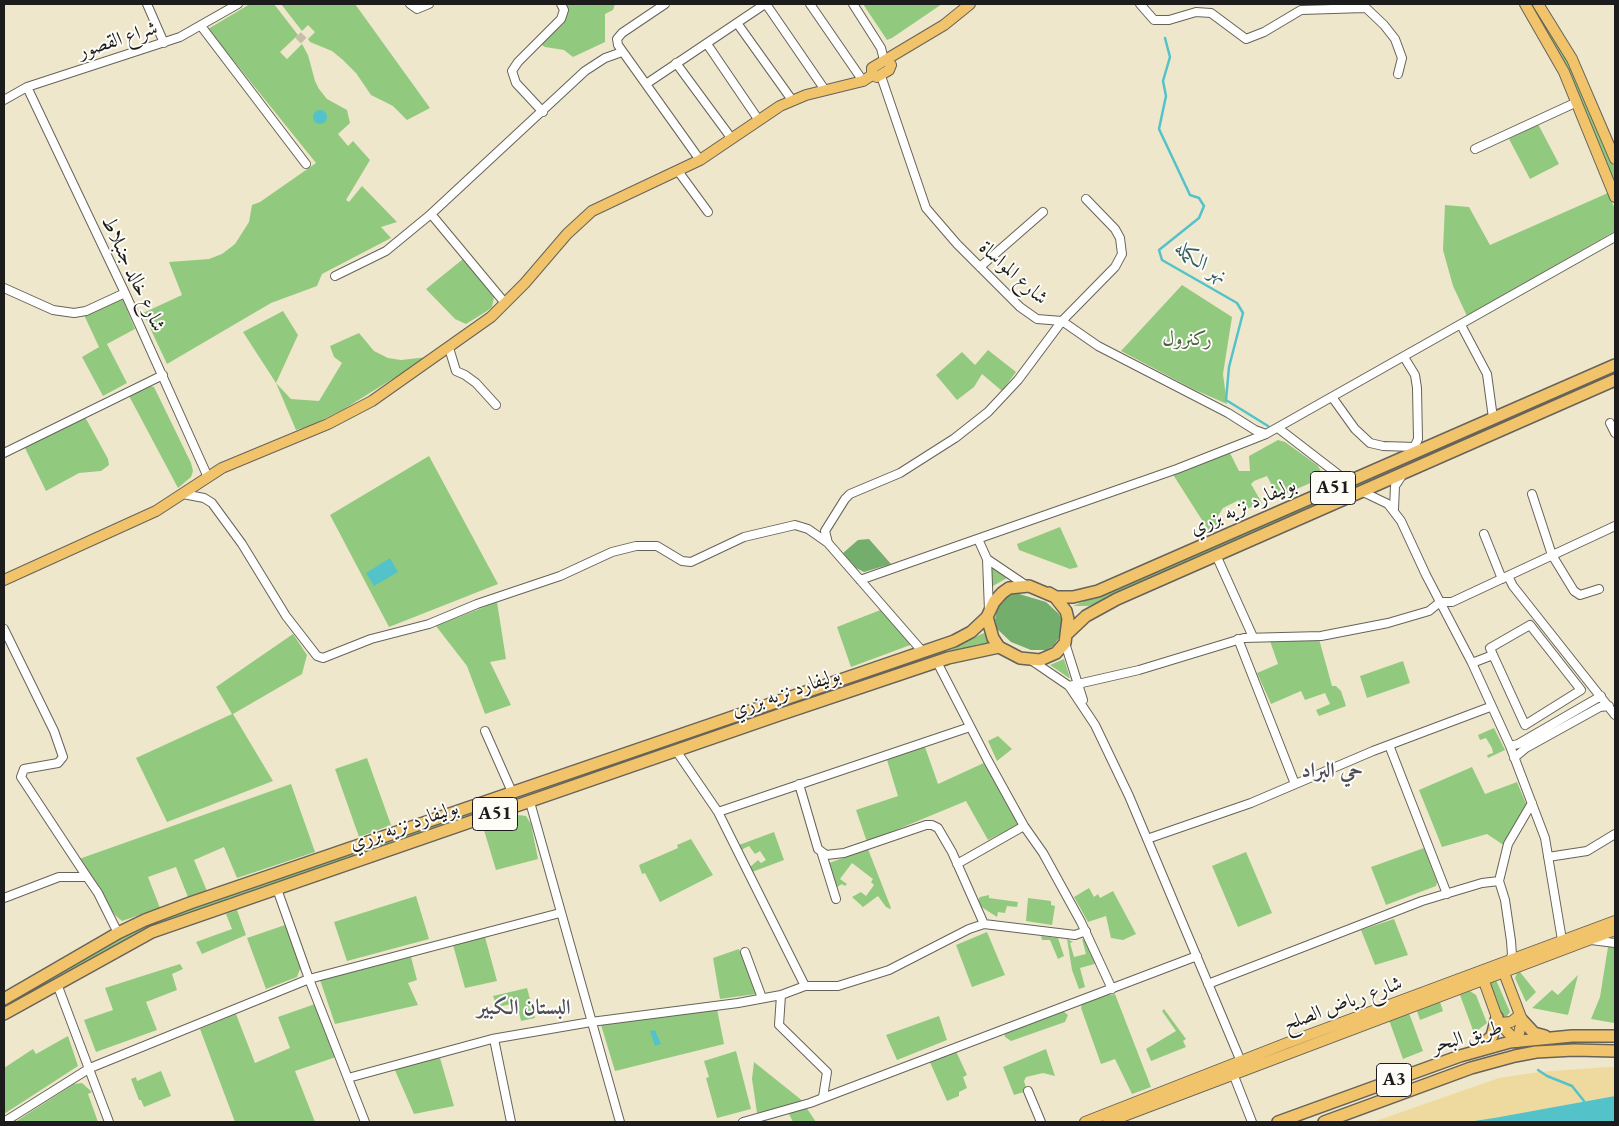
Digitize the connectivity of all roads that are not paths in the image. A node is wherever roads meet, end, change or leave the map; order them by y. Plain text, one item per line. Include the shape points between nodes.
1 (147, 4) edge
2 (238, 4) edge
3 (410, 4) edge
4 (429, 4) edge
5 (561, 4) edge
6 (665, 4) edge
7 (766, 4) edge
8 (810, 4) edge
9 (853, 4) edge
10 (970, 4) edge
11 (1140, 4) edge
12 (1525, 4) edge
13 (1538, 4) edge
14 (1364, 6) edge
15 (737, 23) junction
16 (201, 26) junction
17 (164, 42) junction
18 (707, 44) junction
19 (622, 52) junction
20 (887, 61) junction
21 (676, 63) junction
22 (1398, 74) dead end
23 (872, 77) junction
24 (646, 84) junction
25 (27, 87) junction
26 (825, 90) junction
27 (4, 100) edge
28 (792, 100) junction
29 (1577, 102) junction
30 (542, 112) junction
31 (758, 119) junction
32 (732, 139) junction
33 (1475, 149) dead end
34 (1615, 159) edge
35 (700, 160) junction
36 (306, 164) dead end
37 (678, 171) junction
38 (1615, 197) edge
39 (1086, 199) dead end
40 (708, 212) dead end
41 (1043, 212) dead end
42 (431, 214) junction
43 (1615, 237) edge
44 (980, 267) junction
45 (335, 276) dead end
46 (4, 288) edge
47 (125, 293) junction
48 (505, 304) junction
49 (1062, 321) junction
50 (1461, 325) junction
51 (449, 348) junction
52 (1404, 357) junction
53 (1615, 365) edge
54 (163, 375) junction
55 (1615, 380) edge
56 (1332, 397) junction
57 (496, 406) dead end
58 (1493, 418) junction
59 (1610, 423) dead end
60 (1278, 428) junction
61 (1615, 433) edge
62 (1266, 434) junction
63 (1412, 452) junction
64 (4, 453) edge
65 (1405, 471) junction
66 (207, 475) junction
67 (1348, 482) junction
68 (1360, 491) junction
69 (183, 494) junction
70 (1532, 494) dead end
71 (1394, 509) junction
72 (1615, 526) edge
73 (1484, 534) dead end
74 (978, 539) junction
75 (828, 543) junction
76 (1216, 555) junction
77 (1552, 556) junction
78 (987, 559) junction
79 (1505, 577) junction
80 (4, 580) edge
81 (860, 580) junction
82 (1029, 586) junction
83 (1599, 588) dead end
84 (1049, 593) junction
85 (1440, 602) junction
86 (988, 614) junction
87 (4, 629) edge
88 (1253, 636) junction
89 (1067, 638) junction
90 (1238, 639) junction
91 (999, 647) junction
92 (922, 651) junction
93 (1493, 655) junction
94 (1031, 660) junction
95 (937, 662) junction
96 (1472, 663) junction
97 (1072, 685) junction
98 (1601, 696) junction
99 (1609, 706) junction
100 (1490, 707) junction
101 (1615, 715) edge
102 (970, 727) junction
103 (485, 731) dead end
104 (1390, 745) junction
105 (1510, 746) junction
106 (677, 752) junction
107 (1514, 758) junction
108 (799, 784) junction
109 (1295, 784) junction
110 (512, 792) junction
111 (530, 802) junction
112 (1532, 803) junction
113 (718, 812) junction
114 (1024, 826) junction
115 (1615, 830) edge
116 (1615, 834) edge
117 (1147, 839) junction
118 (1580, 852) junction
119 (822, 854) junction
120 (1548, 857) junction
121 (957, 864) junction
122 (87, 877) junction
123 (1499, 881) junction
124 (277, 889) junction
125 (1447, 894) junction
126 (4, 898) edge
127 (836, 899) dead end
128 (560, 913) junction
129 (1615, 921) edge
130 (984, 924) junction
131 (1615, 930) edge
132 (1086, 931) junction
133 (118, 933) junction
134 (1589, 939) junction
135 (1562, 940) junction
136 (1615, 943) edge
137 (745, 952) dead end
138 (1197, 956) junction
139 (1504, 966) junction
140 (1481, 975) junction
141 (309, 979) junction
142 (56, 984) junction
143 (1208, 984) junction
144 (806, 986) junction
145 (1112, 989) junction
146 (781, 995) junction
147 (762, 998) junction
148 (4, 999) edge
149 (4, 1014) edge
150 (1522, 1017) junction
151 (1498, 1020) junction
152 (591, 1022) junction
153 (1615, 1036) edge
154 (1554, 1038) junction
155 (494, 1039) junction
156 (1517, 1042) junction
157 (1543, 1051) junction
158 (1615, 1051) edge
159 (1467, 1054) junction
160 (1500, 1060) junction
161 (1243, 1066) junction
162 (90, 1068) junction
163 (1232, 1071) junction
164 (348, 1078) junction
165 (1028, 1091) dead end
166 (823, 1097) junction
167 (4, 1122) edge
168 (109, 1122) edge
169 (364, 1122) edge
170 (511, 1122) edge
171 (620, 1122) edge
172 (743, 1122) edge
173 (1041, 1122) edge
174 (1085, 1122) edge
175 (1108, 1122) edge
176 (1252, 1122) edge
177 (1278, 1122) edge
178 (1324, 1122) edge

1 - 17 street
2 - 16 street, شراع القصور
3 - 4 street via 417,9
5 - 30 street via 564,10 561,19 512,71 516,83
6 - 19 street via 618,36
7 - 15 street
7 - 26 street
8 - 23 street, شارع المواساة
9 - 20 street
10 - 20 main road via 944,25
11 - 14 street via 1154,20 1169,20 1196,12 1211,13 1246,39 1301,10
12 - 29 main road via 1557,58
13 - 34 main road via 1572,59
14 - 22 street via 1395,39 1402,58
15 - 18 street
15 - 28 street
16 - 17 street, شراع القصور
16 - 36 street
17 - 25 street, شراع القصور
18 - 21 street
18 - 31 street
19 - 24 street
19 - 30 street via 596,63
20 - 23 main road via 872,68
21 - 24 street
21 - 32 street
23 - 26 main road
23 - 44 street, شارع المواساة via 926,208
24 - 35 street
25 - 27 street, شراع القصور
25 - 47 street, شارع خالد جنبلاط
26 - 28 main road
28 - 31 main road
29 - 33 street
29 - 38 main road
30 - 42 street
31 - 32 main road
32 - 35 main road
35 - 37 main road
37 - 40 street
37 - 48 main road via 592,211
39 - 49 street via 1115,229 1122,254 1115,267
41 - 44 street
42 - 45 street via 386,251
42 - 48 street
43 - 50 street
44 - 49 street, شارع المواساة via 1030,315 1040,320
46 - 47 street via 53,310 74,313 86,311
47 - 54 street, شارع خالد جنبلاط
48 - 51 main road
49 - 62 street, شارع المواساة via 1091,342
49 - 75 street via 1018,380 981,418 900,473 844,499 825,531
50 - 52 street
50 - 58 street via 1487,374
51 - 57 street via 456,371 476,383
51 - 66 main road via 360,408
52 - 56 street
52 - 63 street via 1415,376 1417,388 1418,439
53 - 58 highway, بوليفارد نزيه بزري / A51
54 - 64 street
54 - 66 street, شارع خالد جنبلاط
55 - 65 highway, بوليفارد نزيه بزري / A51
56 - 60 street
56 - 63 street via 1355,429 1370,443
58 - 63 highway, بوليفارد نزيه بزري / A51
59 - 61 street
60 - 62 street
60 - 67 street
62 - 74 street via 1185,467
63 - 67 highway, بوليفارد نزيه بزري / A51
65 - 68 highway, بوليفارد نزيه بزري / A51
65 - 71 street via 1395,486
66 - 69 main road
67 - 84 highway, بوليفارد نزيه بزري / A51 via 1098,591 1073,597 1056,597
68 - 71 street
68 - 76 highway, بوليفارد نزيه بزري / A51
69 - 75 street via 212,503 242,544 286,616 317,656 323,658 371,639 429,624 560,576 612,552 636,546 657,546 682,561 691,562 744,537 795,525 808,528
69 - 80 main road via 144,517
70 - 77 street
71 - 85 street
72 - 77 street
73 - 79 street
74 - 78 street
74 - 81 street
75 - 81 street
76 - 88 street
76 - 89 highway, بوليفارد نزيه بزري / A51 via 1104,606 1080,621
77 - 79 street
77 - 83 street via 1577,594
78 - 82 street
78 - 86 street
79 - 85 street via 1452,602
79 - 98 street
81 - 92 street
82 - 84 highway, A51
82 - 86 highway, A51 via 1009,588 997,598
84 - 89 highway, A51 via 1066,611
85 - 88 street via 1429,611 1341,633
85 - 96 street
86 - 91 highway via 993,638
86 - 92 highway, بوليفارد نزيه بزري / A51 via 982,624 962,637
87 - 122 street via 57,738 63,757 58,763 24,769 21,777
88 - 90 street
89 - 94 highway, A51 via 1048,658
89 - 97 street
90 - 97 street via 1139,670
90 - 109 street
91 - 94 highway
91 - 95 highway, بوليفارد نزيه بزري / A51
92 - 110 highway, بوليفارد نزيه بزري / A51
93 - 93 street via 1525,725 1581,690 1530,624 1490,648
93 - 96 street
94 - 97 street
95 - 102 street
95 - 106 highway, بوليفارد نزيه بزري / A51
96 - 100 street
97 - 117 street via 1106,747
98 - 99 street
98 - 105 street
99 - 101 street
99 - 107 street via 1600,707
100 - 104 street
100 - 105 street
102 - 108 street via 816,781
102 - 114 street
103 - 110 street
104 - 109 street
104 - 125 street
105 - 107 street
106 - 111 highway, بوليفارد نزيه بزري / A51
106 - 113 street
107 - 112 street
108 - 113 street
108 - 119 street via 816,844
109 - 117 street
110 - 133 highway, بوليفارد نزيه بزري / A51 via 190,903
111 - 124 highway, بوليفارد نزيه بزري / A51
111 - 128 street
112 - 120 street
112 - 123 street via 1508,844
113 - 144 street
114 - 121 street
114 - 132 street via 1043,853
115 - 118 street
116 - 118 street
117 - 138 street
118 - 120 street
119 - 121 street via 844,853 932,824 941,831
119 - 127 street
120 - 135 street
121 - 130 street
122 - 126 street via 59,877
122 - 133 street
123 - 125 street
123 - 139 street via 1505,900 1512,955
124 - 141 street
124 - 142 highway, بوليفارد نزيه بزري / A51 via 152,932
125 - 143 street
128 - 141 street
128 - 152 street
129 - 135 main road, شارع رياض الصلح
130 - 132 street via 1075,935
130 - 144 street via 890,970 838,986
131 - 134 main road, شارع رياض الصلح
132 - 145 street
133 - 148 highway, بوليفارد نزيه بزري / A51
134 - 136 street
134 - 139 main road, شارع رياض الصلح
135 - 139 main road, شارع رياض الصلح
137 - 147 street
138 - 143 street
138 - 145 street
139 - 140 main road, شارع رياض الصلح
139 - 150 main road
140 - 151 main road
140 - 161 main road, شارع رياض الصلح
141 - 162 street
141 - 164 street
142 - 149 highway, بوليفارد نزيه بزري / A51
142 - 162 street
143 - 161 street
144 - 146 street
145 - 166 street
146 - 147 street
146 - 166 street via 779,1025 826,1072
147 - 152 street
150 - 151 main road via 1510,1022
150 - 154 highway via 1537,1034
150 - 156 main road
151 - 156 main road
151 - 159 highway via 1489,1042
152 - 155 street
152 - 171 street
153 - 154 highway, طريق البحر / A3
154 - 156 highway, طريق البحر / A3
155 - 164 street
155 - 170 street
156 - 157 highway
156 - 159 highway, طريق البحر / A3
156 - 160 highway
157 - 158 highway, طريق البحر / A3
157 - 160 highway, طريق البحر / A3
159 - 177 highway, طريق البحر / A3
160 - 178 highway, طريق البحر / A3
161 - 163 main road, شارع رياض الصلح
162 - 167 street
162 - 168 street
163 - 174 main road, شارع رياض الصلح
163 - 175 main road, شارع رياض الصلح
163 - 176 street
164 - 169 street
165 - 173 street
166 - 172 street

